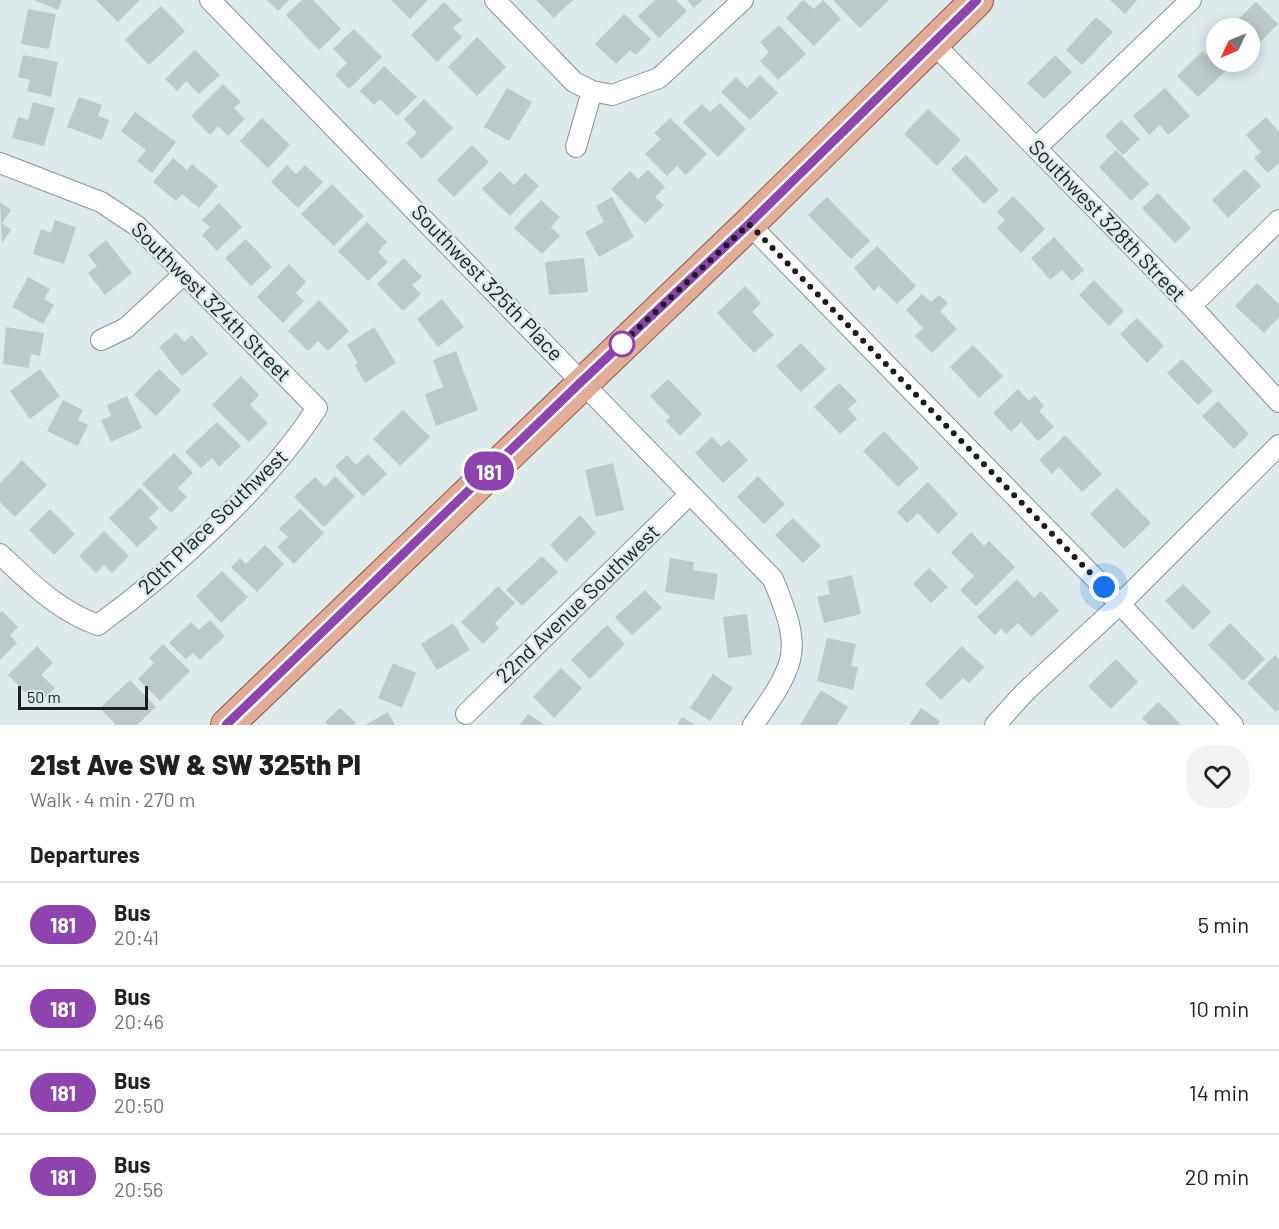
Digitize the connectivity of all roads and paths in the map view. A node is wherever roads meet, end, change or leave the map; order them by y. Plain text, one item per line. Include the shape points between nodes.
1 (210, 0) edge
2 (495, 0) edge
3 (743, 0) edge
4 (977, 0) edge
5 (1191, 0) edge
6 (933, 43) junction
7 (592, 91) junction
8 (576, 147) dead end
9 (1036, 148) junction
10 (0, 163) edge
11 (1279, 220) edge
12 (749, 224) junction
13 (184, 273) junction
14 (1191, 306) junction
15 (101, 340) dead end
16 (582, 381) junction
17 (1279, 402) edge
18 (317, 408) joint
19 (1279, 445) edge
20 (689, 495) junction
21 (0, 554) edge
22 (1120, 604) junction
23 (466, 714) dead end
24 (226, 725) edge
25 (753, 725) edge
26 (995, 725) edge
27 (1233, 725) edge

1 - 16 street, Southwest 325th Place
2 - 7 street via 574,82
3 - 7 street via 659,78 612,95
4 - 6 main road
5 - 9 street
6 - 9 street, Southwest 328th Street
6 - 12 main road
7 - 8 street
9 - 14 street, Southwest 328th Street
10 - 13 street, Southwest 324th Street via 101,202 137,226
11 - 14 street
12 - 16 main road
12 - 22 street
13 - 15 street via 126,328
13 - 18 street, Southwest 324th Street
14 - 17 street, Southwest 328th Street
16 - 20 street, Southwest 325th Place
16 - 24 main road
18 - 21 street, 20th Place Southwest via 296,442 238,502 164,573 98,625 51,602
19 - 22 street
20 - 23 street, 22nd Avenue Southwest
20 - 25 street, Southwest 325th Place via 773,579 788,616 790,659
22 - 26 street
22 - 27 street

